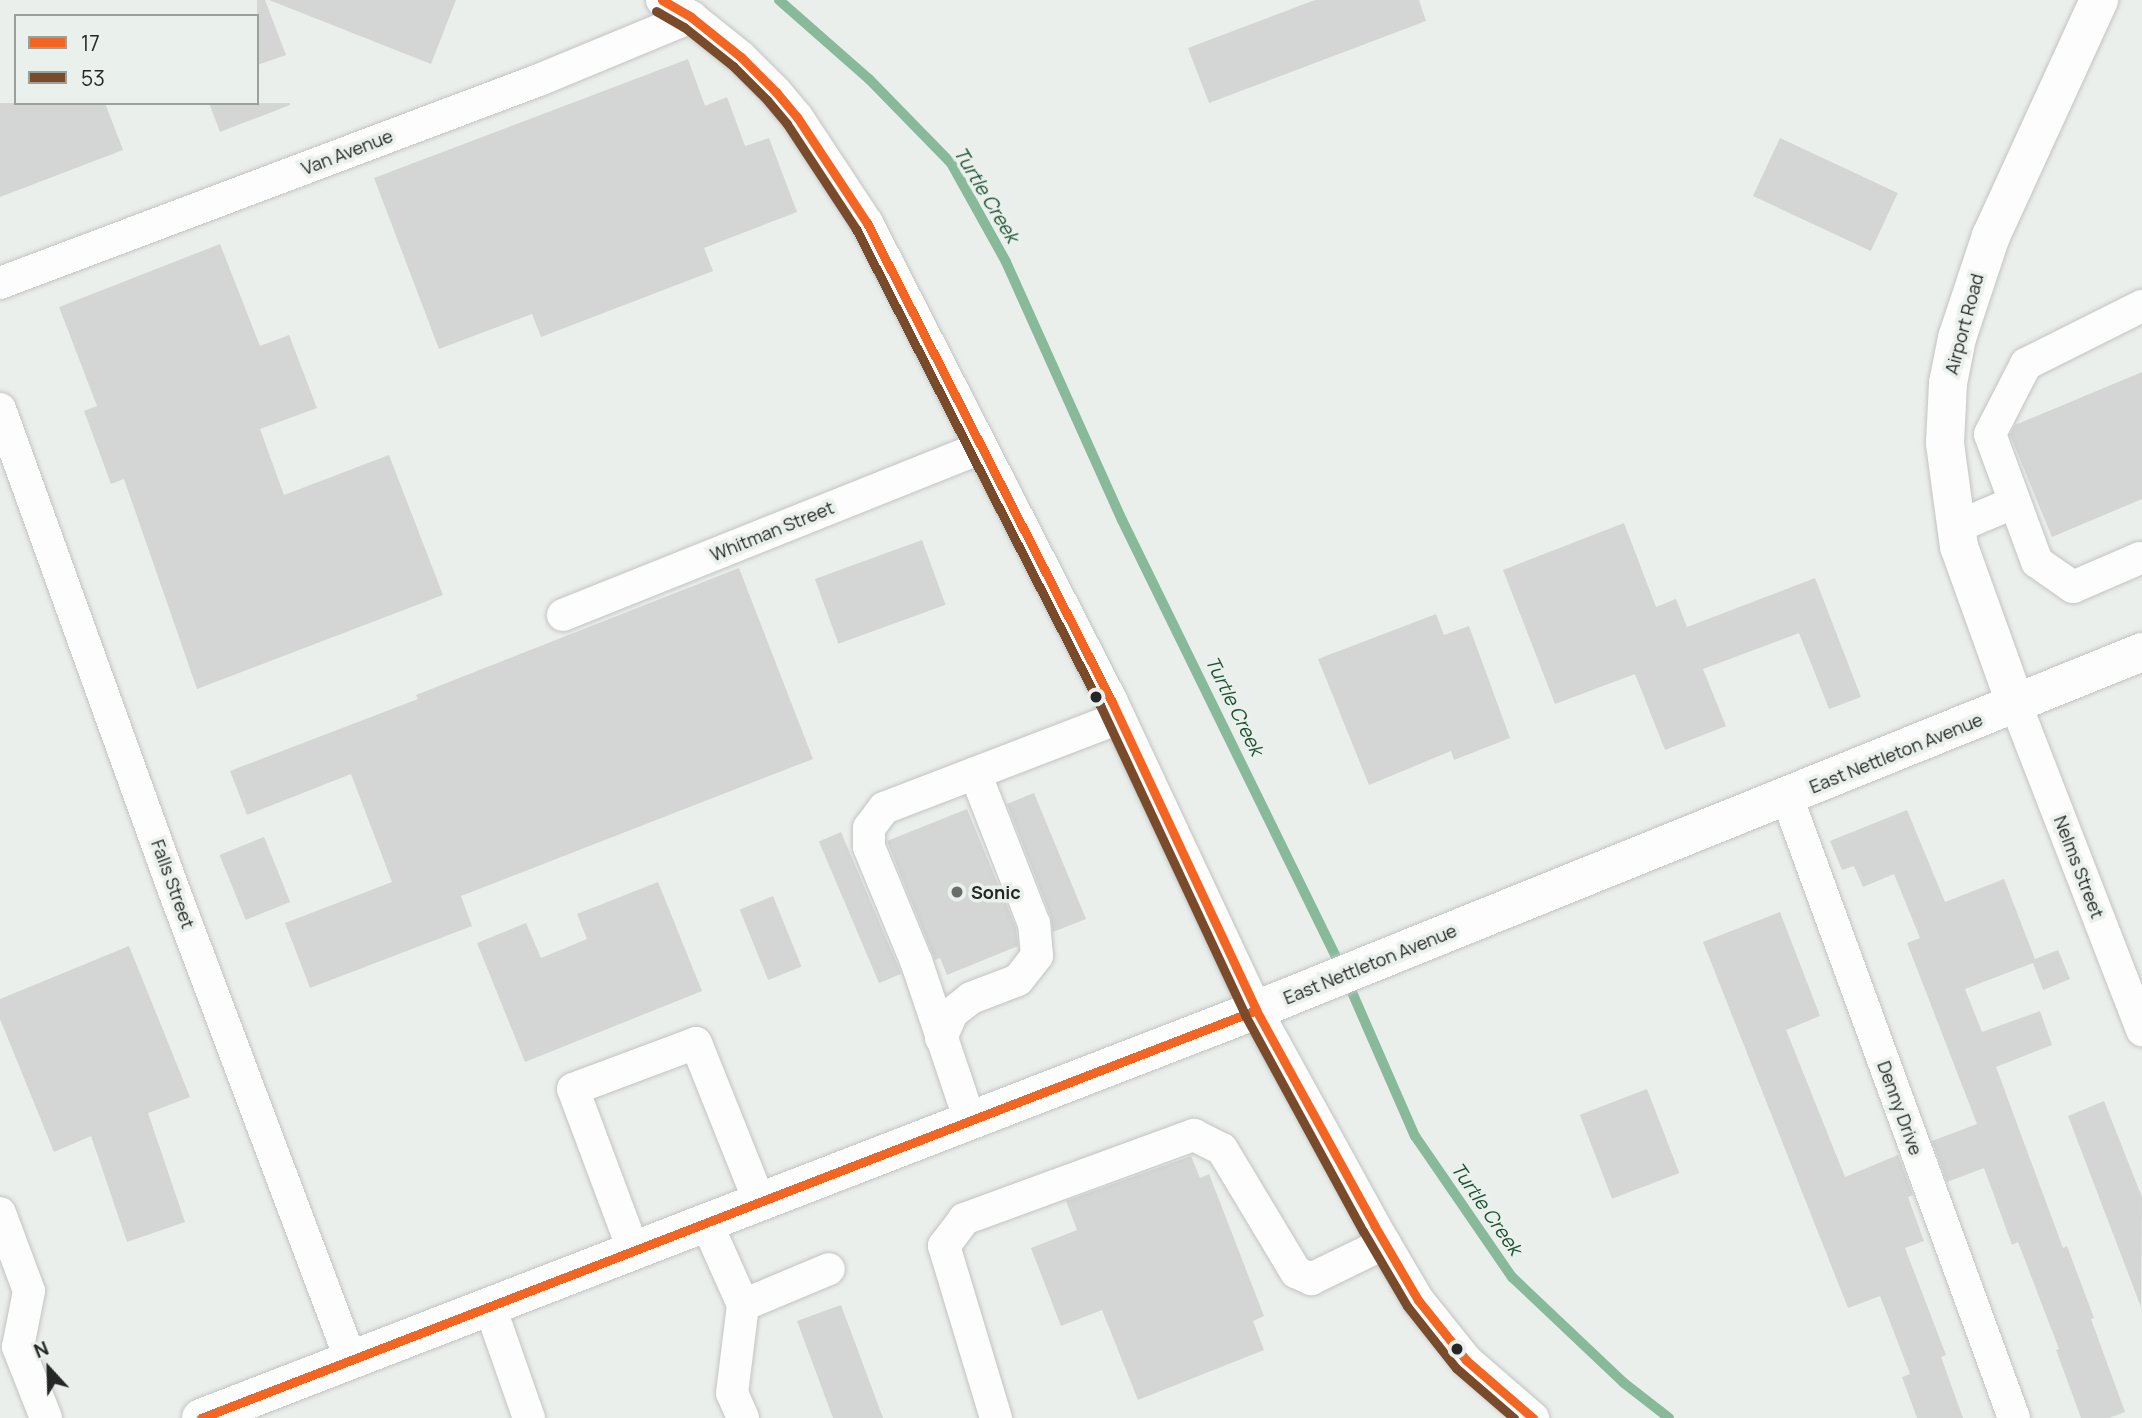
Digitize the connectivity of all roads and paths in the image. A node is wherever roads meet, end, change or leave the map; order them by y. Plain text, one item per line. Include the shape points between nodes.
1 (662, 0) edge
2 (2099, 0) edge
3 (691, 17) junction
4 (0, 283) edge
5 (2142, 306) edge
6 (2, 423) edge
7 (981, 448) junction
8 (2013, 503) junction
9 (1956, 527) junction
10 (2141, 560) edge
11 (563, 615) dead end
12 (2142, 652) edge
13 (2016, 705) junction
14 (1119, 719) junction
15 (975, 774) junction
16 (1787, 797) junction
17 (1256, 1010) junction
18 (2142, 1030) edge
19 (941, 1038) junction
20 (970, 1121) junction
21 (760, 1203) junction
22 (0, 1213) edge
23 (707, 1224) junction
24 (1385, 1243) junction
25 (634, 1252) junction
26 (10, 1269) edge
27 (830, 1269) dead end
28 (489, 1304) junction
29 (743, 1305) junction
30 (350, 1358) junction
31 (13, 1376) edge
32 (205, 1417) edge
33 (46, 1418) edge
34 (529, 1418) edge
35 (743, 1418) edge
36 (996, 1418) edge
37 (1533, 1418) edge
38 (2014, 1418) edge

1 - 3 street
2 - 9 main road, Airport Road via 1991,236 1957,338 1948,383 1945,443
3 - 4 street, Van Avenue via 539,80
3 - 7 street via 776,92 838,178 879,246
5 - 8 street via 2026,364 1990,434
6 - 30 street, Falls Street
7 - 11 street, Whitman Street
7 - 14 street
8 - 9 street
8 - 10 street via 2037,562 2073,587
9 - 13 main road, Airport Road via 1973,589
12 - 13 main road, East Nettleton Avenue
13 - 16 main road, East Nettleton Avenue
13 - 18 street, Nelms Street
14 - 15 street
14 - 17 street
15 - 19 street via 1034,924 1037,956 1018,980 961,1005 952,1013
15 - 19 street via 884,808 869,828 869,848 916,961
16 - 17 main road, East Nettleton Avenue
16 - 38 street, Denny Drive
17 - 20 main road, East Nettleton Avenue
17 - 24 street
19 - 20 street
20 - 21 main road, East Nettleton Avenue
21 - 23 main road, East Nettleton Avenue
21 - 25 street via 696,1043 573,1089
22 - 26 street
23 - 25 main road, East Nettleton Avenue
23 - 29 street
24 - 36 street via 1311,1279 1296,1272 1222,1149 1194,1135 964,1219 944,1246
24 - 37 street via 1418,1300 1466,1360
25 - 28 main road, East Nettleton Avenue
26 - 31 street via 29,1291
27 - 29 street
28 - 30 main road, East Nettleton Avenue
28 - 34 street
29 - 35 street via 732,1393
30 - 32 main road, East Nettleton Avenue
31 - 33 street

